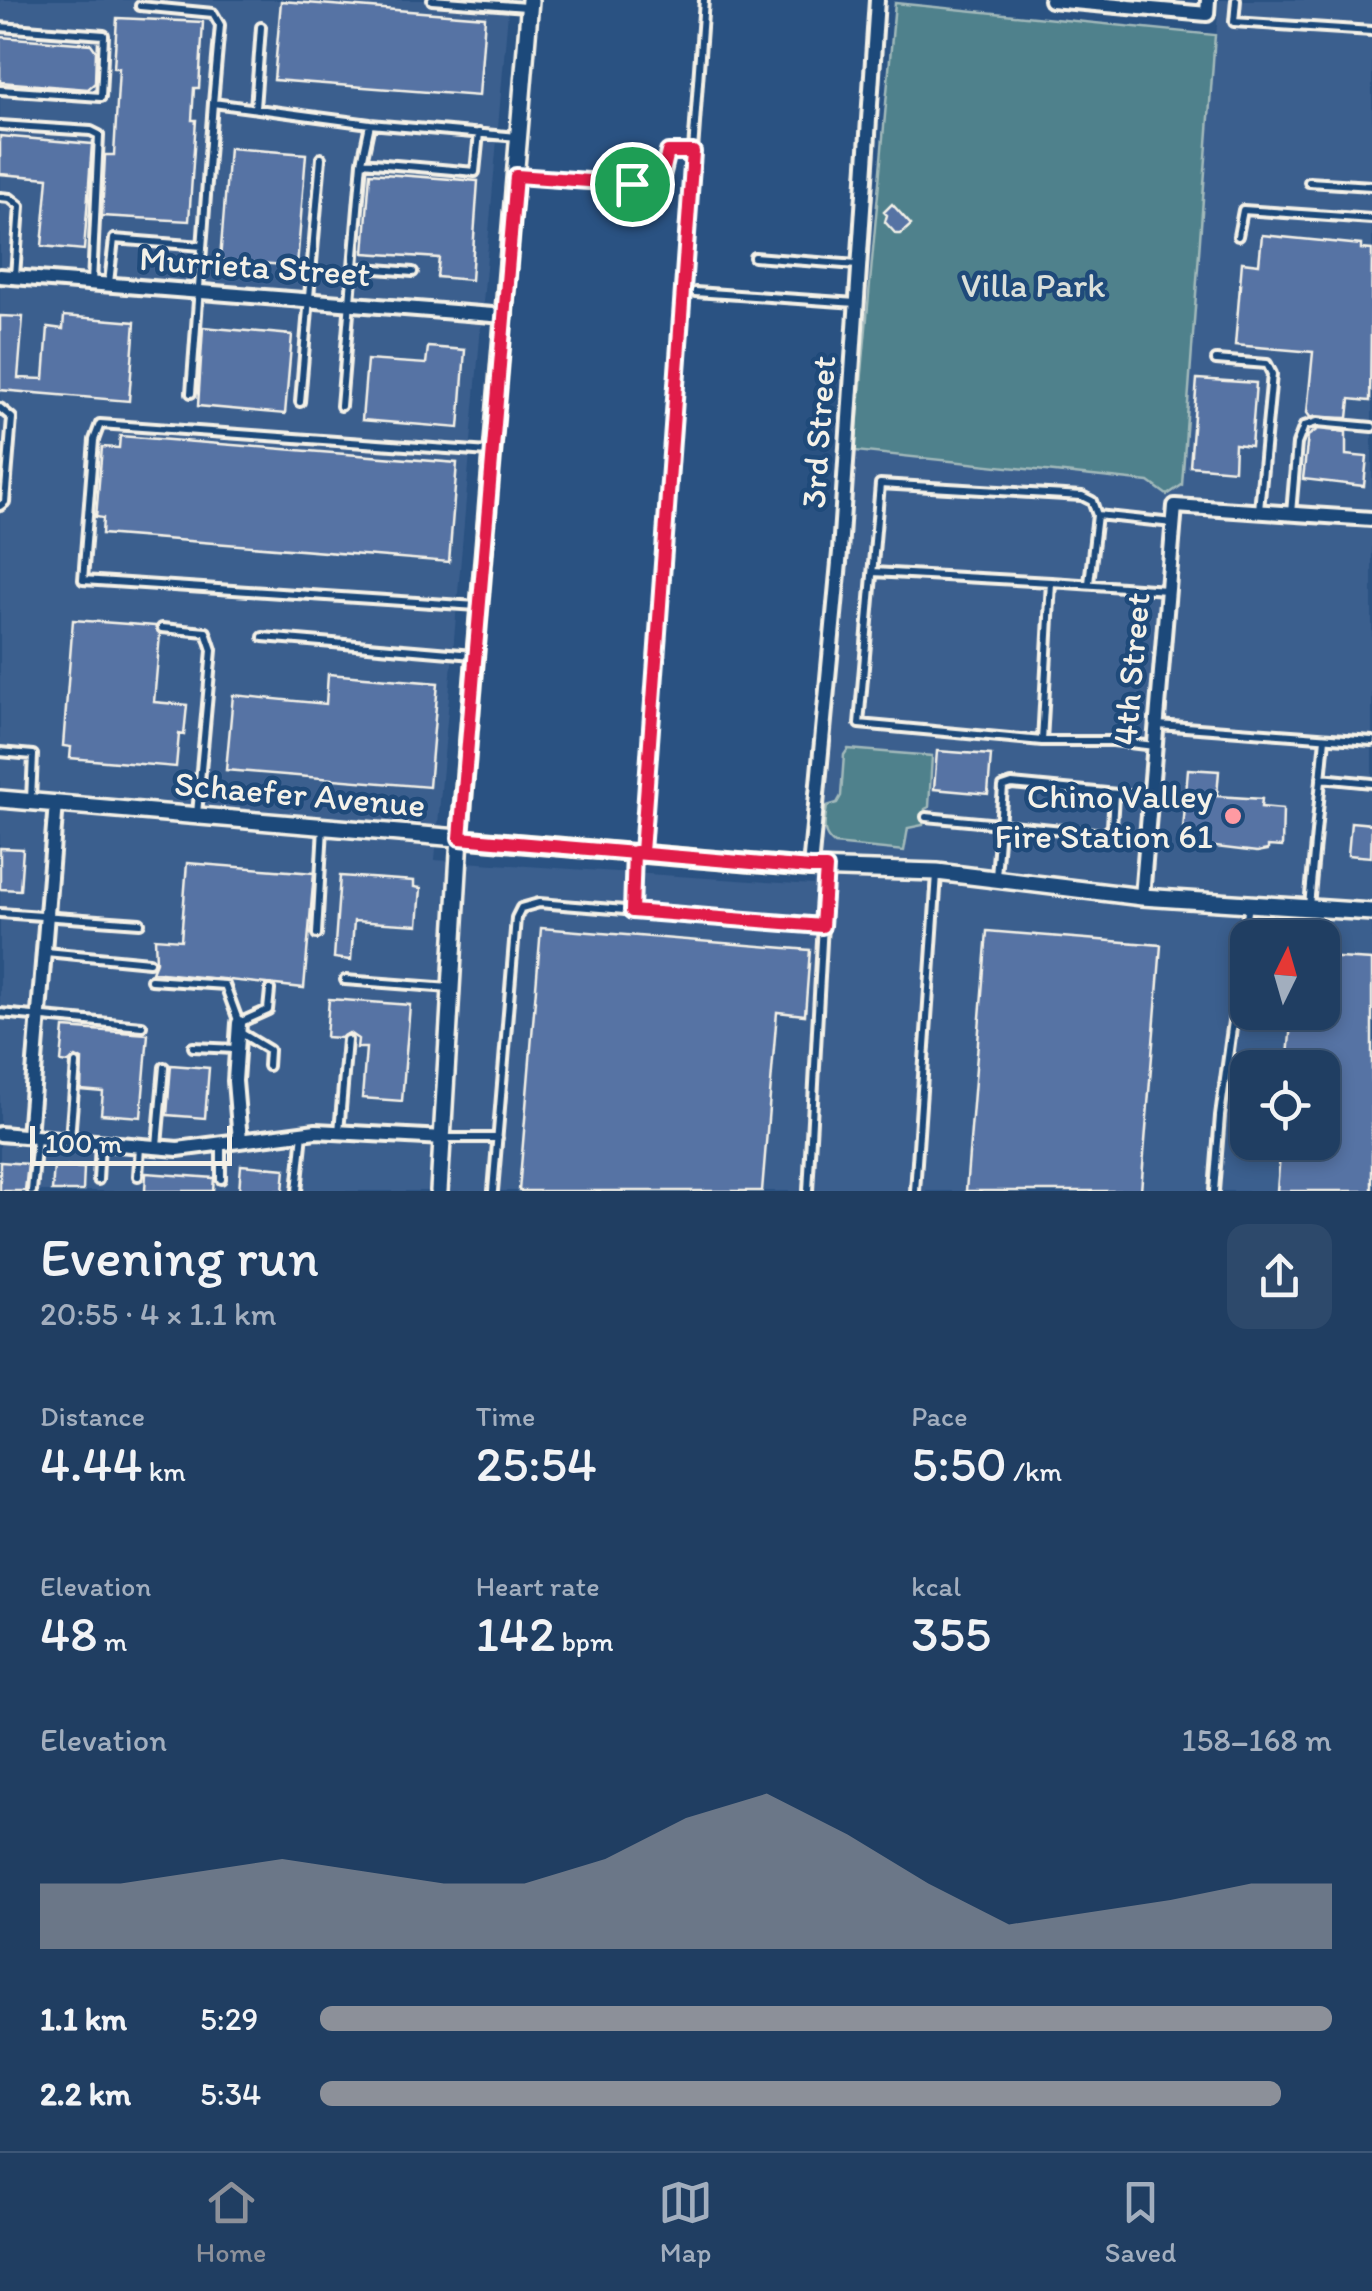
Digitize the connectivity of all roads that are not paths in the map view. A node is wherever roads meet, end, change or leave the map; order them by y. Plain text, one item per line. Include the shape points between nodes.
1 (432, 0) edge
2 (704, 0) edge
3 (877, 0) edge
4 (1050, 0) edge
5 (1236, 0) edge
6 (474, 2) edge
7 (529, 4) edge
8 (140, 6) dead end
9 (1208, 7) edge
10 (0, 27) edge
11 (261, 27) dead end
12 (1372, 31) edge
13 (0, 90) edge
14 (213, 103) junction
15 (255, 108) junction
16 (370, 124) junction
17 (0, 125) edge
18 (479, 134) junction
19 (519, 137) junction
20 (693, 152) junction
21 (322, 158) dead end
22 (362, 162) junction
23 (516, 176) junction
24 (1309, 182) dead end
25 (1372, 186) edge
26 (0, 197) edge
27 (1372, 219) edge
28 (1238, 236) dead end
29 (202, 246) junction
30 (754, 257) dead end
31 (860, 265) junction
32 (353, 267) junction
33 (413, 272) dead end
34 (7, 277) edge
35 (92, 283) junction
36 (109, 284) junction
37 (199, 292) junction
38 (695, 292) dead end
39 (308, 300) junction
40 (350, 303) junction
41 (857, 303) junction
42 (505, 316) junction
43 (1216, 360) dead end
44 (191, 392) dead end
45 (300, 402) dead end
46 (340, 406) dead end
47 (0, 408) edge
48 (1372, 427) edge
49 (490, 452) junction
50 (0, 506) edge
51 (1259, 512) junction
52 (1291, 514) junction
53 (1097, 515) junction
54 (1372, 519) edge
55 (1174, 523) junction
56 (872, 572) junction
57 (1051, 582) junction
58 (1088, 583) junction
59 (1168, 590) junction
60 (478, 606) junction
61 (162, 628) dead end
62 (264, 637) dead end
63 (474, 654) junction
64 (1156, 725) junction
65 (1325, 738) junction
66 (1042, 741) junction
67 (1372, 741) edge
68 (1155, 746) junction
69 (0, 752) edge
70 (1321, 778) junction
71 (1372, 783) edge
72 (1114, 794) junction
73 (1150, 797) junction
74 (0, 800) edge
75 (31, 801) junction
76 (56, 803) junction
77 (197, 815) junction
78 (926, 818) dead end
79 (1000, 824) junction
80 (323, 826) junction
81 (460, 838) junction
82 (638, 852) junction
83 (818, 868) junction
84 (937, 872) junction
85 (996, 880) junction
86 (1142, 897) junction
87 (1250, 904) junction
88 (1309, 908) junction
89 (632, 911) junction
90 (1372, 912) edge
91 (0, 914) edge
92 (47, 916) junction
93 (140, 923) dead end
94 (822, 926) junction
95 (317, 934) dead end
96 (44, 952) junction
97 (149, 962) dead end
98 (151, 980) dead end
99 (345, 980) dead end
100 (452, 988) junction
101 (270, 990) dead end
102 (0, 1013) edge
103 (39, 1016) junction
104 (142, 1026) dead end
105 (239, 1028) junction
106 (347, 1040) dead end
107 (193, 1047) dead end
108 (238, 1049) junction
109 (76, 1064) dead end
110 (268, 1066) dead end
111 (164, 1067) dead end
112 (303, 1132) junction
113 (339, 1132) junction
114 (0, 1134) edge
115 (33, 1136) junction
116 (444, 1138) junction
117 (498, 1138) junction
118 (70, 1140) junction
119 (240, 1140) junction
120 (100, 1142) junction
121 (221, 1143) junction
122 (140, 1146) junction
123 (157, 1147) junction
124 (138, 1176) dead end
125 (221, 1179) dead end
126 (98, 1180) dead end
127 (32, 1191) edge
128 (297, 1191) edge
129 (439, 1191) edge
130 (493, 1191) edge
131 (808, 1191) edge
132 (915, 1191) edge
133 (1214, 1191) edge

1 - 6 lane
2 - 20 lane
3 - 31 street, 3rd Street
4 - 9 street
5 - 12 lane via 1234,22
6 - 7 lane
7 - 19 street
8 - 14 lane via 213,13 220,25
10 - 13 lane via 104,35 101,98
11 - 15 lane
14 - 15 lane
14 - 29 lane
15 - 16 lane
16 - 18 lane
16 - 22 lane
17 - 35 lane via 98,135
18 - 19 lane
18 - 22 lane via 476,172
19 - 23 street
20 - 23 lane via 668,152 658,186
20 - 82 lane
21 - 39 lane
22 - 32 lane
23 - 42 street
24 - 25 lane
26 - 34 lane via 20,206
27 - 28 lane via 1244,210
29 - 36 lane via 114,238
29 - 37 lane
30 - 31 lane
31 - 41 street, 3rd Street
32 - 33 lane
32 - 40 lane
34 - 35 street, Murrieta Street
35 - 36 street, Murrieta Street
36 - 37 street, Murrieta Street
37 - 39 street, Murrieta Street
37 - 44 lane
38 - 41 lane
39 - 40 street, Murrieta Street
39 - 45 lane
40 - 42 street, Murrieta Street
40 - 46 lane
41 - 83 street, 3rd Street
42 - 49 street
43 - 51 lane via 1266,364 1272,374
47 - 50 lane via 12,418
48 - 52 lane via 1304,426
49 - 60 street
49 - 60 lane via 100,424 84,562 83,580
51 - 52 street
51 - 55 street, 4th Street via 1176,506
52 - 54 street
53 - 55 lane
53 - 56 lane via 1082,496 880,484
53 - 58 lane
55 - 59 street, 4th Street
56 - 57 lane
56 - 66 lane via 859,724
57 - 58 lane
57 - 66 lane
58 - 59 lane
59 - 64 street, 4th Street
60 - 63 street
61 - 77 lane via 206,632 210,640
62 - 63 lane
63 - 81 street
64 - 65 lane
64 - 68 street, 4th Street
65 - 67 lane
65 - 70 lane
66 - 68 lane
68 - 73 street, 4th Street
69 - 75 lane via 33,755
70 - 71 lane
70 - 88 lane
72 - 73 lane
72 - 79 lane via 1112,828 1105,834
72 - 79 lane via 1012,784 1003,787
73 - 86 street, 4th Street
74 - 75 street, Schaefer Avenue
75 - 76 street, Schaefer Avenue
76 - 77 street, Schaefer Avenue
76 - 92 street
77 - 80 street, Schaefer Avenue
78 - 79 lane
79 - 85 lane
80 - 81 street, Schaefer Avenue
80 - 95 lane
81 - 82 street, Schaefer Avenue
81 - 100 street
82 - 83 street, Schaefer Avenue
82 - 89 lane
83 - 84 street, Schaefer Avenue
83 - 94 lane
84 - 85 street, Schaefer Avenue
84 - 132 lane
85 - 86 street, Schaefer Avenue
86 - 87 street, Schaefer Avenue
87 - 88 street, Schaefer Avenue
87 - 133 lane
88 - 90 street, Schaefer Avenue
89 - 94 lane
89 - 117 lane via 539,903 521,908
91 - 92 lane
92 - 93 lane
92 - 96 street
94 - 131 lane
96 - 97 lane
96 - 103 street
98 - 105 lane via 225,986
99 - 100 lane
100 - 116 street
101 - 105 lane via 268,1010
102 - 103 lane
103 - 104 lane
103 - 115 street
105 - 108 street
105 - 110 lane via 269,1050
106 - 113 lane
107 - 108 lane
108 - 119 street
109 - 118 lane
111 - 123 lane
112 - 113 street
112 - 119 street
112 - 128 lane
113 - 116 street
114 - 115 street
115 - 118 street
115 - 127 lane
116 - 117 lane
116 - 129 street
117 - 130 lane
118 - 120 street
119 - 121 street
120 - 122 street
120 - 126 lane
121 - 123 street
121 - 125 lane
122 - 123 street
122 - 124 lane

